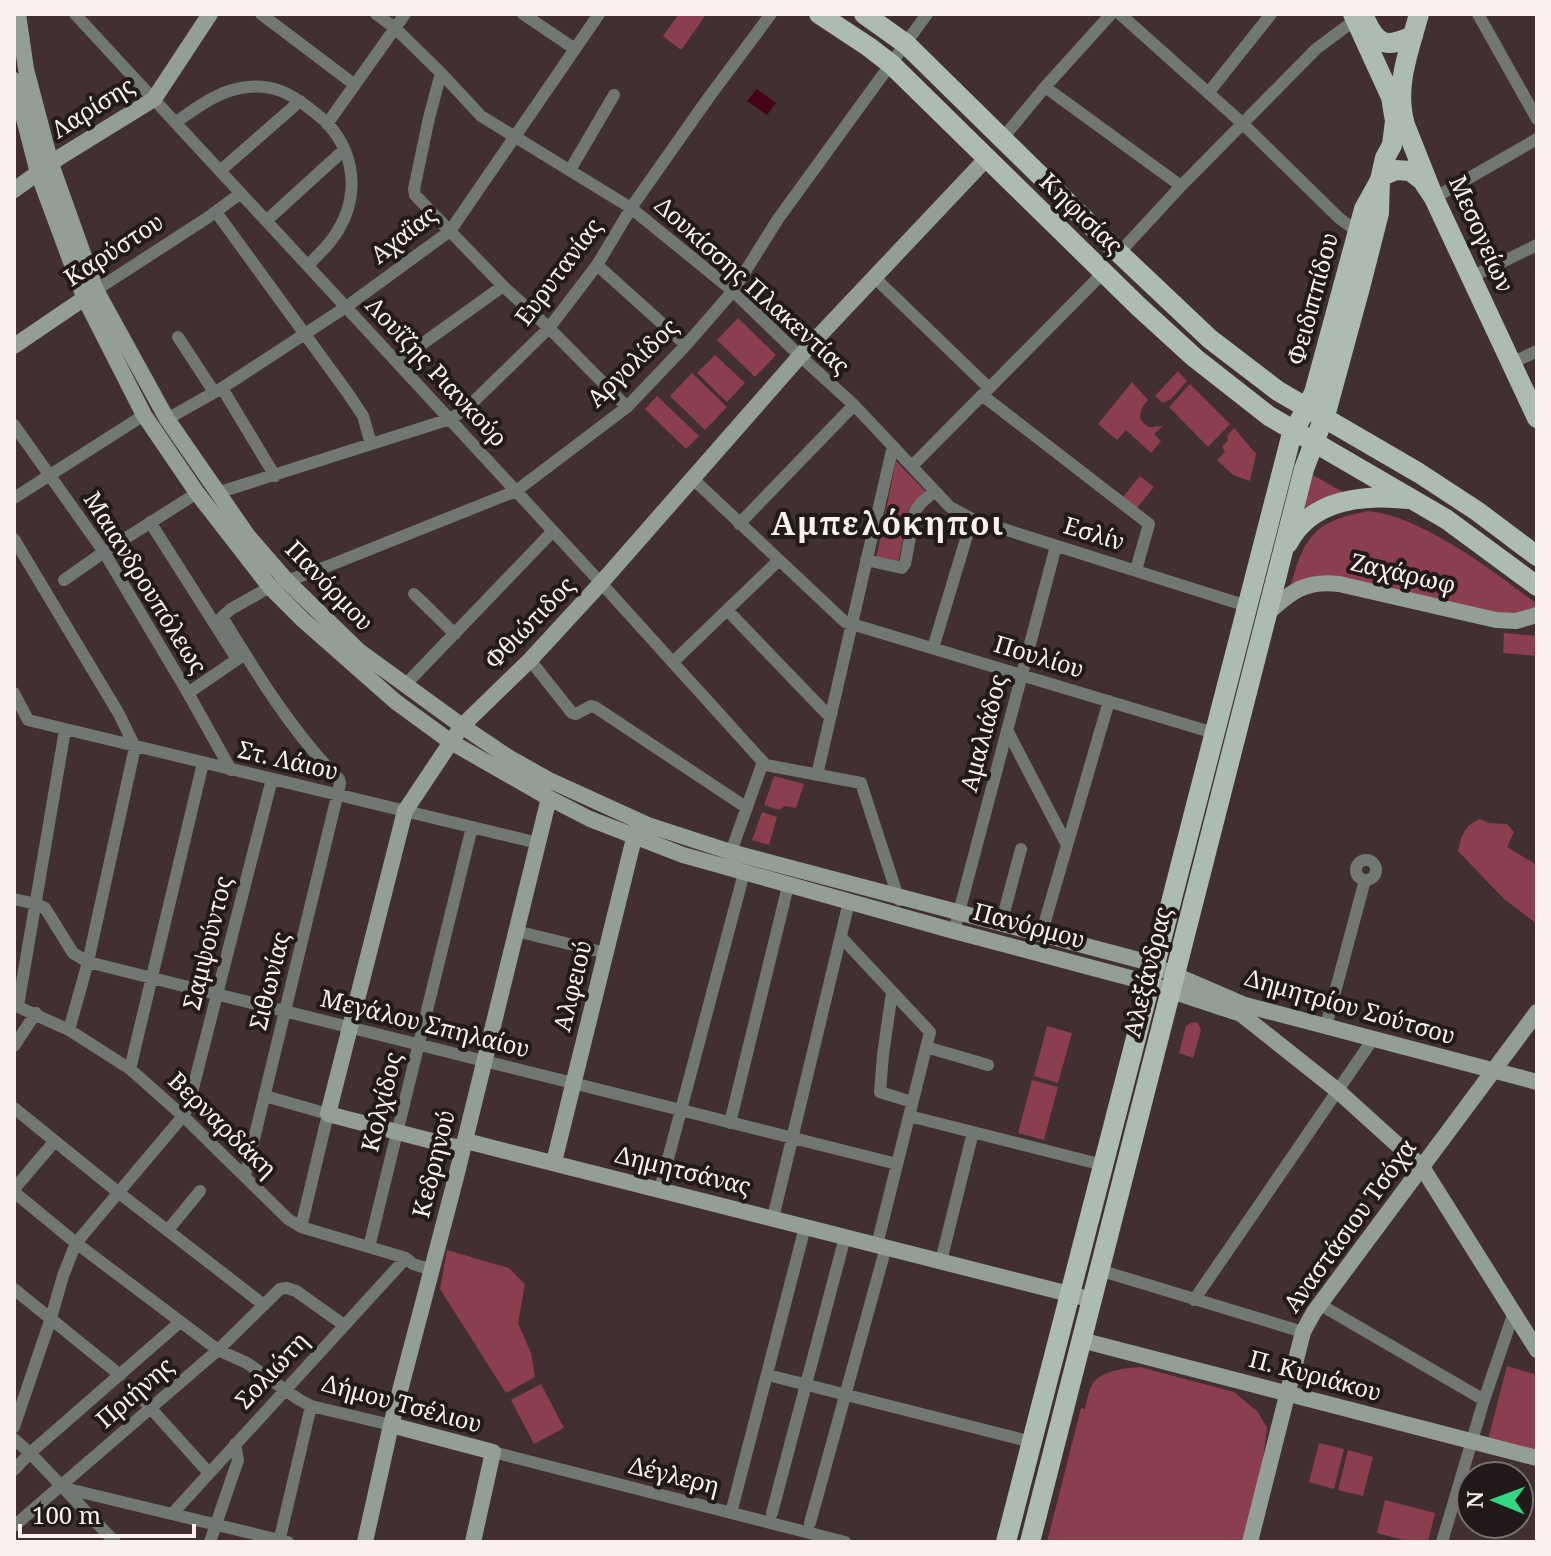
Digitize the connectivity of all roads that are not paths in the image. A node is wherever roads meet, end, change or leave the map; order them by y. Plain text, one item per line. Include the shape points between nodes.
1 (18, 14) edge
2 (75, 14) edge
3 (210, 14) edge
4 (261, 14) edge
5 (376, 14) edge
6 (405, 14) edge
7 (523, 14) edge
8 (599, 14) edge
9 (771, 14) edge
10 (819, 14) edge
11 (864, 14) edge
12 (927, 14) edge
13 (1111, 14) edge
14 (1120, 14) edge
15 (1271, 14) edge
16 (1419, 14) edge
17 (1478, 14) edge
18 (1351, 17) edge
19 (395, 28) junction
20 (1413, 36) junction
21 (906, 44) junction
22 (575, 49) junction
23 (891, 64) junction
24 (441, 73) junction
25 (355, 85) junction
26 (1045, 87) junction
27 (15, 89) edge
28 (1209, 92) junction
29 (614, 95) dead end
30 (154, 99) junction
31 (300, 101) junction
32 (1537, 119) edge
33 (176, 122) junction
34 (1242, 123) junction
35 (327, 124) junction
36 (516, 138) junction
37 (1002, 139) junction
38 (1537, 139) edge
39 (341, 145) junction
40 (987, 158) junction
41 (44, 168) junction
42 (570, 170) junction
43 (220, 171) junction
44 (1380, 180) junction
45 (1181, 186) junction
46 (14, 190) edge
47 (241, 193) junction
48 (1434, 198) junction
49 (631, 208) junction
50 (216, 212) junction
51 (266, 221) junction
52 (450, 231) junction
53 (1358, 232) junction
54 (1537, 245) edge
55 (1119, 253) junction
56 (308, 265) junction
57 (597, 265) junction
58 (1103, 273) junction
59 (874, 277) junction
60 (1471, 277) junction
61 (503, 286) junction
62 (733, 291) junction
63 (90, 294) junction
64 (346, 307) junction
65 (549, 328) junction
66 (304, 334) junction
67 (178, 337) dead end
68 (686, 345) junction
69 (14, 346) edge
70 (1537, 351) edge
71 (800, 356) junction
72 (397, 362) junction
73 (1512, 363) junction
74 (218, 390) junction
75 (986, 391) junction
76 (854, 405) junction
77 (627, 407) junction
78 (1315, 412) junction
79 (144, 415) junction
80 (1537, 418) edge
81 (167, 419) junction
82 (450, 419) junction
83 (14, 425) edge
84 (1294, 431) junction
85 (1313, 442) junction
86 (371, 444) junction
87 (893, 446) junction
88 (912, 466) junction
89 (50, 475) junction
90 (275, 476) junction
91 (692, 478) junction
92 (516, 491) junction
93 (934, 492) junction
94 (197, 493) junction
95 (217, 493) junction
96 (14, 498) edge
97 (1415, 500) junction
98 (972, 519) junction
99 (1446, 519) junction
100 (150, 522) junction
101 (739, 524) junction
102 (553, 531) junction
103 (14, 539) edge
104 (1056, 546) junction
105 (1533, 549) edge
106 (104, 552) junction
107 (1281, 557) junction
108 (866, 560) junction
109 (778, 561) junction
110 (1136, 570) junction
111 (64, 580) dead end
112 (287, 581) junction
113 (601, 583) junction
114 (1537, 586) edge
115 (270, 587) junction
116 (414, 594) dead end
117 (1247, 606) junction
118 (728, 611) junction
119 (1267, 614) junction
120 (1537, 615) edge
121 (851, 625) junction
122 (455, 634) junction
123 (933, 648) junction
124 (241, 657) junction
125 (530, 660) junction
126 (673, 662) junction
127 (1022, 675) junction
128 (405, 685) junction
129 (188, 693) junction
130 (15, 699) edge
131 (1109, 701) junction
132 (830, 717) junction
133 (462, 726) junction
134 (65, 730) junction
135 (1007, 730) junction
136 (1214, 733) junction
137 (451, 742) junction
138 (135, 747) junction
139 (763, 762) junction
140 (203, 763) junction
141 (231, 770) junction
142 (817, 775) junction
143 (272, 779) junction
144 (337, 795) junction
145 (549, 798) junction
146 (747, 808) junction
147 (405, 811) junction
148 (472, 827) junction
149 (636, 829) junction
150 (538, 843) junction
151 (1067, 845) junction
152 (1021, 849) dead end
153 (731, 852) junction
154 (744, 873) junction
155 (1365, 880) dead end
156 (788, 886) junction
157 (900, 898) junction
158 (14, 899) edge
159 (849, 902) junction
160 (36, 904) junction
161 (958, 913) junction
162 (895, 915) junction
163 (1001, 924) junction
164 (516, 931) junction
165 (954, 931) junction
166 (1041, 935) junction
167 (841, 937) junction
168 (606, 953) junction
169 (88, 962) junction
170 (1152, 975) junction
171 (152, 979) junction
172 (1172, 982) junction
173 (892, 992) junction
174 (218, 995) junction
175 (16, 1005) edge
176 (285, 1012) junction
177 (1537, 1012) edge
178 (36, 1013) junction
179 (1326, 1026) junction
180 (350, 1028) junction
181 (69, 1030) junction
182 (1373, 1039) junction
183 (419, 1045) junction
184 (14, 1046) edge
185 (926, 1047) junction
186 (485, 1061) junction
187 (988, 1065) dead end
188 (130, 1069) junction
189 (1493, 1072) junction
190 (1537, 1082) edge
191 (574, 1083) junction
192 (1338, 1091) junction
193 (265, 1096) junction
194 (912, 1102) junction
195 (14, 1108) edge
196 (681, 1111) junction
197 (328, 1114) junction
198 (183, 1116) junction
199 (909, 1116) junction
200 (730, 1123) junction
201 (973, 1132) junction
202 (397, 1133) junction
203 (792, 1139) junction
204 (55, 1141) junction
205 (462, 1146) junction
206 (554, 1162) junction
207 (897, 1164) junction
208 (1103, 1165) junction
209 (1422, 1167) junction
210 (245, 1176) junction
211 (660, 1189) junction
212 (200, 1191) dead end
213 (119, 1193) junction
214 (15, 1194) edge
215 (773, 1218) junction
216 (301, 1227) junction
217 (805, 1227) junction
218 (168, 1230) junction
219 (845, 1237) junction
220 (76, 1243) junction
221 (882, 1246) junction
222 (369, 1247) junction
223 (406, 1258) junction
224 (941, 1261) junction
225 (433, 1266) junction
226 (1099, 1270) junction
227 (14, 1289) edge
228 (1070, 1294) junction
229 (1091, 1300) junction
230 (1194, 1300) junction
231 (1319, 1304) junction
232 (264, 1305) junction
233 (1514, 1312) junction
234 (51, 1318) junction
235 (180, 1322) junction
236 (344, 1325) junction
237 (1303, 1332) junction
238 (1081, 1340) junction
239 (218, 1350) junction
240 (1537, 1350) edge
241 (120, 1375) junction
242 (768, 1375) junction
243 (806, 1385) junction
244 (285, 1390) junction
245 (136, 1392) dead end
246 (1288, 1393) junction
247 (845, 1395) junction
248 (1484, 1400) junction
249 (311, 1406) junction
250 (151, 1407) junction
251 (391, 1425) junction
252 (14, 1427) edge
253 (14, 1439) edge
254 (1472, 1441) junction
255 (1032, 1442) junction
256 (235, 1444) junction
257 (493, 1452) junction
258 (30, 1453) junction
259 (1537, 1458) edge
260 (14, 1470) edge
261 (209, 1473) junction
262 (60, 1487) junction
263 (731, 1513) junction
264 (772, 1513) dead end
265 (172, 1514) junction
266 (810, 1523) dead end
267 (217, 1525) junction
268 (14, 1526) edge
269 (282, 1541) edge
270 (115, 1542) edge
271 (210, 1542) edge
272 (365, 1542) edge
273 (473, 1542) edge
274 (845, 1542) edge
275 (1006, 1542) edge
276 (1030, 1542) edge
277 (1250, 1542) edge
278 (1442, 1542) edge

1 - 41 street, Πανόρμου
2 - 30 street, Λουΐζης Ριανκούρ
3 - 30 street, Λαρίσης
4 - 25 street
5 - 19 street, Δουκίσσης Πλακεντίας
6 - 19 street
7 - 22 street
8 - 22 street, Αχαΐας
9 - 49 street, Ευρυτανίας
10 - 23 main road, Κηφισίας
11 - 21 main road, Κηφισίας
12 - 21 street, Αργολίδος
13 - 26 street
14 - 28 street
15 - 28 street
16 - 20 main road
17 - 32 street
18 - 20 main road via 1385,43
18 - 34 street
18 - 44 main road, Φειδιππίδου via 1385,122
19 - 24 street, Δουκίσσης Πλακεντίας
19 - 25 street
20 - 48 main road, Μεσογείων via 1400,90 1402,114
21 - 23 street, Αργολίδος
21 - 37 main road, Κηφισίας
22 - 36 street, Αχαΐας
23 - 40 main road, Κηφισίας
23 - 62 street, Αργολίδος via 778,219
24 - 36 street, Δουκίσσης Πλακεντίας via 481,116
24 - 52 street via 414,189 418,200
25 - 35 street
26 - 37 street
26 - 45 street
27 - 41 street, Πανόρμου
28 - 34 street
29 - 42 street
30 - 33 street, Λουΐζης Ριανκούρ
30 - 41 street, Λαρίσης
31 - 33 street via 286,91 247,86 213,97
31 - 35 street
31 - 43 street
33 - 43 street, Λουΐζης Ριανκούρ
34 - 45 street
34 - 53 street
35 - 39 street
36 - 42 street, Δουκίσσης Πλακεντίας
36 - 52 street, Αχαΐας
37 - 55 main road, Κηφισίας
38 - 48 street
39 - 51 street
39 - 56 street via 353,176 345,218
40 - 58 main road, Κηφισίας
40 - 59 street, Φθιώτιδος
41 - 46 street, Λαρίσης
41 - 63 street, Πανόρμου
42 - 49 street, Δουκίσσης Πλακεντίας
43 - 47 street, Λουΐζης Ριανκούρ
44 - 48 main road via 1396,170 1410,171
44 - 53 main road, Φειδιππίδου
44 - 78 main road, Φειδιππίδου via 1379,213
45 - 55 street
47 - 50 street, Καρύστου
47 - 51 street, Λουΐζης Ριανκούρ
48 - 60 main road, Μεσογείων
49 - 57 street, Ευρυτανίας
49 - 62 street, Δουκίσσης Πλακεντίας
50 - 63 street, Καρύστου
50 - 66 street
51 - 56 street, Λουΐζης Ριανκούρ
52 - 61 street
52 - 64 street, Αχαΐας
53 - 78 main road, Φειδιππίδου via 1314,393
54 - 60 street
55 - 78 main road, Κηφισίας via 1210,339
56 - 64 street, Λουΐζης Ριανκούρ
57 - 65 street, Ευρυτανίας
57 - 68 street
58 - 75 street
58 - 84 main road, Κηφισίας via 1195,358
59 - 71 street, Φθιώτιδος
59 - 75 street
60 - 73 main road, Μεσογείων
61 - 65 street
61 - 72 street
62 - 68 street, Αργολίδος
62 - 71 street, Δουκίσσης Πλακεντίας
63 - 69 street, Καρύστου
63 - 79 street, Πανόρμου
63 - 81 street, Πανόρμου
64 - 66 street, Αχαΐας
64 - 72 street, Λουΐζης Ριανκούρ
65 - 77 street
65 - 82 street, Ευρυτανίας
66 - 74 street, Αχαΐας
66 - 86 street via 363,416
67 - 74 street
68 - 77 street, Αργολίδος
70 - 73 street
71 - 76 street, Δουκίσσης Πλακεντίας
71 - 91 street, Φθιώτιδος
72 - 82 street, Λουΐζης Ριανκούρ
73 - 80 main road, Μεσογείων
74 - 81 street, Αχαΐας
74 - 90 street
75 - 88 street
75 - 110 street via 1149,524
76 - 87 street, Δουκίσσης Πλακεντίας
76 - 101 street
77 - 92 street, Αργολίδος
78 - 84 main road, Φειδιππίδου
78 - 85 main road, Αλεξάνδρας
78 - 105 main road, Κηφισίας
79 - 89 street
79 - 94 street, Πανόρμου
81 - 95 street, Πανόρμου
82 - 86 street, Ευρυτανίας
82 - 92 street, Λουΐζης Ριανκούρ
83 - 89 street, Μαιανδρουπόλεως
84 - 85 main road, Κηφισίας
84 - 117 main road, Αλεξάνδρας
85 - 97 main road, Κηφισίας
85 - 107 main road, Αλεξάνδρας
86 - 90 street, Ευρυτανίας
87 - 88 street, Δουκίσσης Πλακεντίας
87 - 108 street
88 - 93 street, Δουκίσσης Πλακεντίας
89 - 96 street
89 - 106 street, Μαιανδρουπόλεως
90 - 95 street, Ευρυτανίας
91 - 101 street
91 - 113 street, Φθιώτιδος
92 - 102 street, Λουΐζης Ριανκούρ
92 - 112 street, Αργολίδος
93 - 98 street, Εσλίν
93 - 108 street via 915,511 902,568
94 - 100 street
94 - 115 street, Πανόρμου
95 - 112 street, Πανόρμου
97 - 99 main road, Κηφισίας
97 - 107 main road via 1370,497 1329,507 1301,526
98 - 104 street, Εσλίν
98 - 123 street
99 - 105 main road via 1496,543
99 - 114 main road
100 - 106 street
100 - 124 street
101 - 109 street
102 - 113 street, Λουΐζης Ριανκούρ
102 - 122 street
103 - 138 street
104 - 110 street, Εσλίν
104 - 127 street, Αμαλιάδος
106 - 111 street
106 - 129 street, Μαιανδρουπόλεως
107 - 119 main road, Αλεξάνδρας
108 - 121 street
109 - 118 street
109 - 121 street
110 - 117 street, Εσλίν
112 - 115 street, Αργολίδος
112 - 128 street, Πανόρμου via 359,651
113 - 125 street, Φθιώτιδος
113 - 126 street, Λουΐζης Ριανκούρ
115 - 124 street, Αργολίδος via 222,617
115 - 137 street, Πανόρμου via 343,657
116 - 122 street
117 - 136 main road, Αλεξάνδρας
118 - 126 street
118 - 132 street
119 - 120 street, Ζαχάρωφ via 1286,596 1323,582 1496,620
119 - 172 main road, Αλεξάνδρας
121 - 123 street, Πουλίου
121 - 132 street
122 - 128 street
123 - 127 street, Πουλίου
124 - 129 street
124 - 144 street via 339,779
125 - 133 street, Φθιώτιδος
125 - 146 street via 572,713 595,707
126 - 139 street, Λουΐζης Ριανκούρ
127 - 131 street, Πουλίου
127 - 135 street, Αμαλιάδος
128 - 133 street, Πανόρμου
129 - 141 street, Μαιανδρουπόλεως
130 - 134 street, Στ. Λάιου via 28,720
131 - 136 street, Πουλίου
131 - 151 street
132 - 142 street
133 - 137 street, Φθιώτιδος
133 - 149 street, Πανόρμου
134 - 138 street, Στ. Λάιου
134 - 160 street
135 - 151 street
135 - 161 street, Αμαλιάδος
136 - 170 main road, Αλεξάνδρας
137 - 145 street, Πανόρμου
137 - 147 street, Φθιώτιδος
138 - 140 street, Στ. Λάιου
138 - 169 street
139 - 142 street
139 - 146 street
140 - 141 street, Στ. Λάιου
140 - 171 street
141 - 143 street, Στ. Λάιου
142 - 157 street via 861,783
143 - 144 street, Στ. Λάιου
143 - 174 street, Σαμψούντος
144 - 147 street, Στ. Λάιου
144 - 176 street, Σιθωνίας
145 - 149 street, Πανόρμου via 590,819
145 - 150 street, Κεδρηνού
146 - 153 street
147 - 148 street, Στ. Λάιου
147 - 180 street, Φθιώτιδος
148 - 150 street, Στ. Λάιου
148 - 183 street, Κολχίδος
149 - 153 street, Πανόρμου
149 - 154 street, Πανόρμου via 683,855
149 - 168 street, Αλφειού
150 - 164 street, Κεδρηνού
151 - 166 street
152 - 163 street
153 - 157 street, Πανόρμου
154 - 156 street, Πανόρμου
154 - 196 street
155 - 179 street
156 - 159 street, Πανόρμου
156 - 200 street
157 - 161 street, Πανόρμου
157 - 162 street
158 - 160 street
159 - 162 street, Πανόρμου
159 - 167 street
160 - 169 street via 47,910 73,953
160 - 175 street
161 - 163 street, Πανόρμου
161 - 165 street, Αμαλιάδος
162 - 165 street, Πανόρμου
163 - 166 street, Πανόρμου
164 - 168 street
164 - 186 street, Κεδρηνού
165 - 170 street, Πανόρμου
166 - 170 street, Πανόρμου
167 - 173 street
167 - 203 street
168 - 191 street, Αλφειού
169 - 171 street, Μεγάλου Σπηλαίου
169 - 181 street
170 - 172 street
170 - 208 main road, Αλεξάνδρας
171 - 174 street, Μεγάλου Σπηλαίου
171 - 188 street
172 - 179 street, Δημητρίου Σούτσου
172 - 192 street via 1241,1014
172 - 226 main road, Αλεξάνδρας
173 - 185 street via 930,1032
173 - 194 street via 880,1092
174 - 176 street, Μεγάλου Σπηλαίου
174 - 198 street, Σαμψούντος
175 - 178 street, Βερναρδάκη
176 - 180 street, Μεγάλου Σπηλαίου
176 - 193 street, Σιθωνίας
177 - 189 street, Αναστάσιου Τσόχα
178 - 181 street, Βερναρδάκη
178 - 184 street
179 - 182 street, Δημητρίου Σούτσου
180 - 183 street, Μεγάλου Σπηλαίου
180 - 197 street, Φθιώτιδος
181 - 188 street, Βερναρδάκη
182 - 189 street, Δημητρίου Σούτσου
182 - 192 street
183 - 186 street, Μεγάλου Σπηλαίου
183 - 202 street, Κολχίδος
185 - 187 street
185 - 194 street
186 - 191 street, Μεγάλου Σπηλαίου
186 - 205 street, Κεδρηνού
188 - 198 street, Βερναρδάκη
189 - 190 street, Δημητρίου Σούτσου
189 - 209 street, Αναστάσιου Τσόχα
191 - 196 street, Μεγάλου Σπηλαίου
191 - 206 street, Αλφειού
192 - 209 street
192 - 230 street
193 - 197 street, Δημητσάνας
193 - 210 street, Σιθωνίας
194 - 199 street
195 - 204 street
196 - 200 street, Μεγάλου Σπηλαίου
196 - 211 street
197 - 202 street, Δημητσάνας
197 - 216 street, Φθιώτιδος
198 - 210 street, Βερναρδάκη
198 - 213 street
199 - 201 street
199 - 207 street
200 - 203 street, Μεγάλου Σπηλαίου
201 - 208 street
201 - 224 street
202 - 205 street, Δημητσάνας
202 - 222 street, Κολχίδος
203 - 207 street, Μεγάλου Σπηλαίου
203 - 215 street
204 - 213 street
204 - 214 street
205 - 206 street, Δημητσάνας via 470,1142
205 - 225 street, Κεδρηνού
206 - 211 street, Δημητσάνας
207 - 221 street
208 - 228 main road, Αλεξάνδρας
209 - 231 street, Αναστάσιου Τσόχα
209 - 233 street
210 - 216 street, Βερναρδάκη
211 - 215 street, Δημητσάνας
212 - 218 street
213 - 218 street
213 - 220 street
214 - 220 street, Δήμου Τσέλιου
215 - 217 street, Δημητσάνας
216 - 222 street, Βερναρδάκη
217 - 219 street, Δημητσάνας
217 - 242 street
218 - 232 street
219 - 221 street, Δημητσάνας
219 - 243 street
220 - 234 street
220 - 235 street, Δήμου Τσέλιου
221 - 224 street, Δημητσάνας
221 - 247 street
222 - 223 street, Βερναρδάκη
223 - 225 street, Βερναρδάκη
223 - 236 street, Σολιώτη
224 - 228 street, Δημητσάνας
225 - 251 street, Κεδρηνού
226 - 229 main road, Αλεξάνδρας
226 - 230 street
227 - 234 street
228 - 229 street, Δημητσάνας
228 - 255 main road, Αλεξάνδρας
229 - 238 main road, Αλεξάνδρας
230 - 237 street
231 - 237 street, Αναστάσιου Τσόχα
231 - 248 street
232 - 236 street, Πριήνης via 287,1288
232 - 239 street, Πριήνης
233 - 240 street
233 - 248 street
234 - 241 street
234 - 252 street
235 - 239 street, Δήμου Τσέλιου
235 - 241 street
236 - 244 street, Σολιώτη
237 - 246 street, Αναστάσιου Τσόχα
238 - 246 street, Π. Κυριάκου
238 - 276 main road, Αλεξάνδρας
239 - 244 street, Δήμου Τσέλιου
239 - 250 street, Πριήνης
241 - 258 street
242 - 243 street
242 - 263 street
243 - 247 street
243 - 264 street
244 - 249 street, Δήμου Τσέλιου
244 - 256 street, Σολιώτη
245 - 250 street
246 - 254 street, Π. Κυριάκου
246 - 277 street, Αναστάσιου Τσόχα
247 - 255 street
247 - 266 street
248 - 254 street
249 - 251 street, Δήμου Τσέλιου
249 - 269 street
250 - 261 street
250 - 262 street, Πριήνης
251 - 257 street, Δήμου Τσέλιου
251 - 272 street, Κεδρηνού
253 - 258 street
254 - 259 street, Π. Κυριάκου
254 - 278 street
255 - 275 main road, Αλεξάνδρας
256 - 261 street, Σολιώτη
256 - 267 street via 238,1460
257 - 263 street, Δέγλερη
257 - 273 street
258 - 260 street
258 - 262 street
261 - 265 street, Σολιώτη
262 - 265 street
262 - 268 street, Πριήνης
262 - 270 street
263 - 274 street, Δέγλερη
265 - 267 street
267 - 269 street
267 - 271 street

